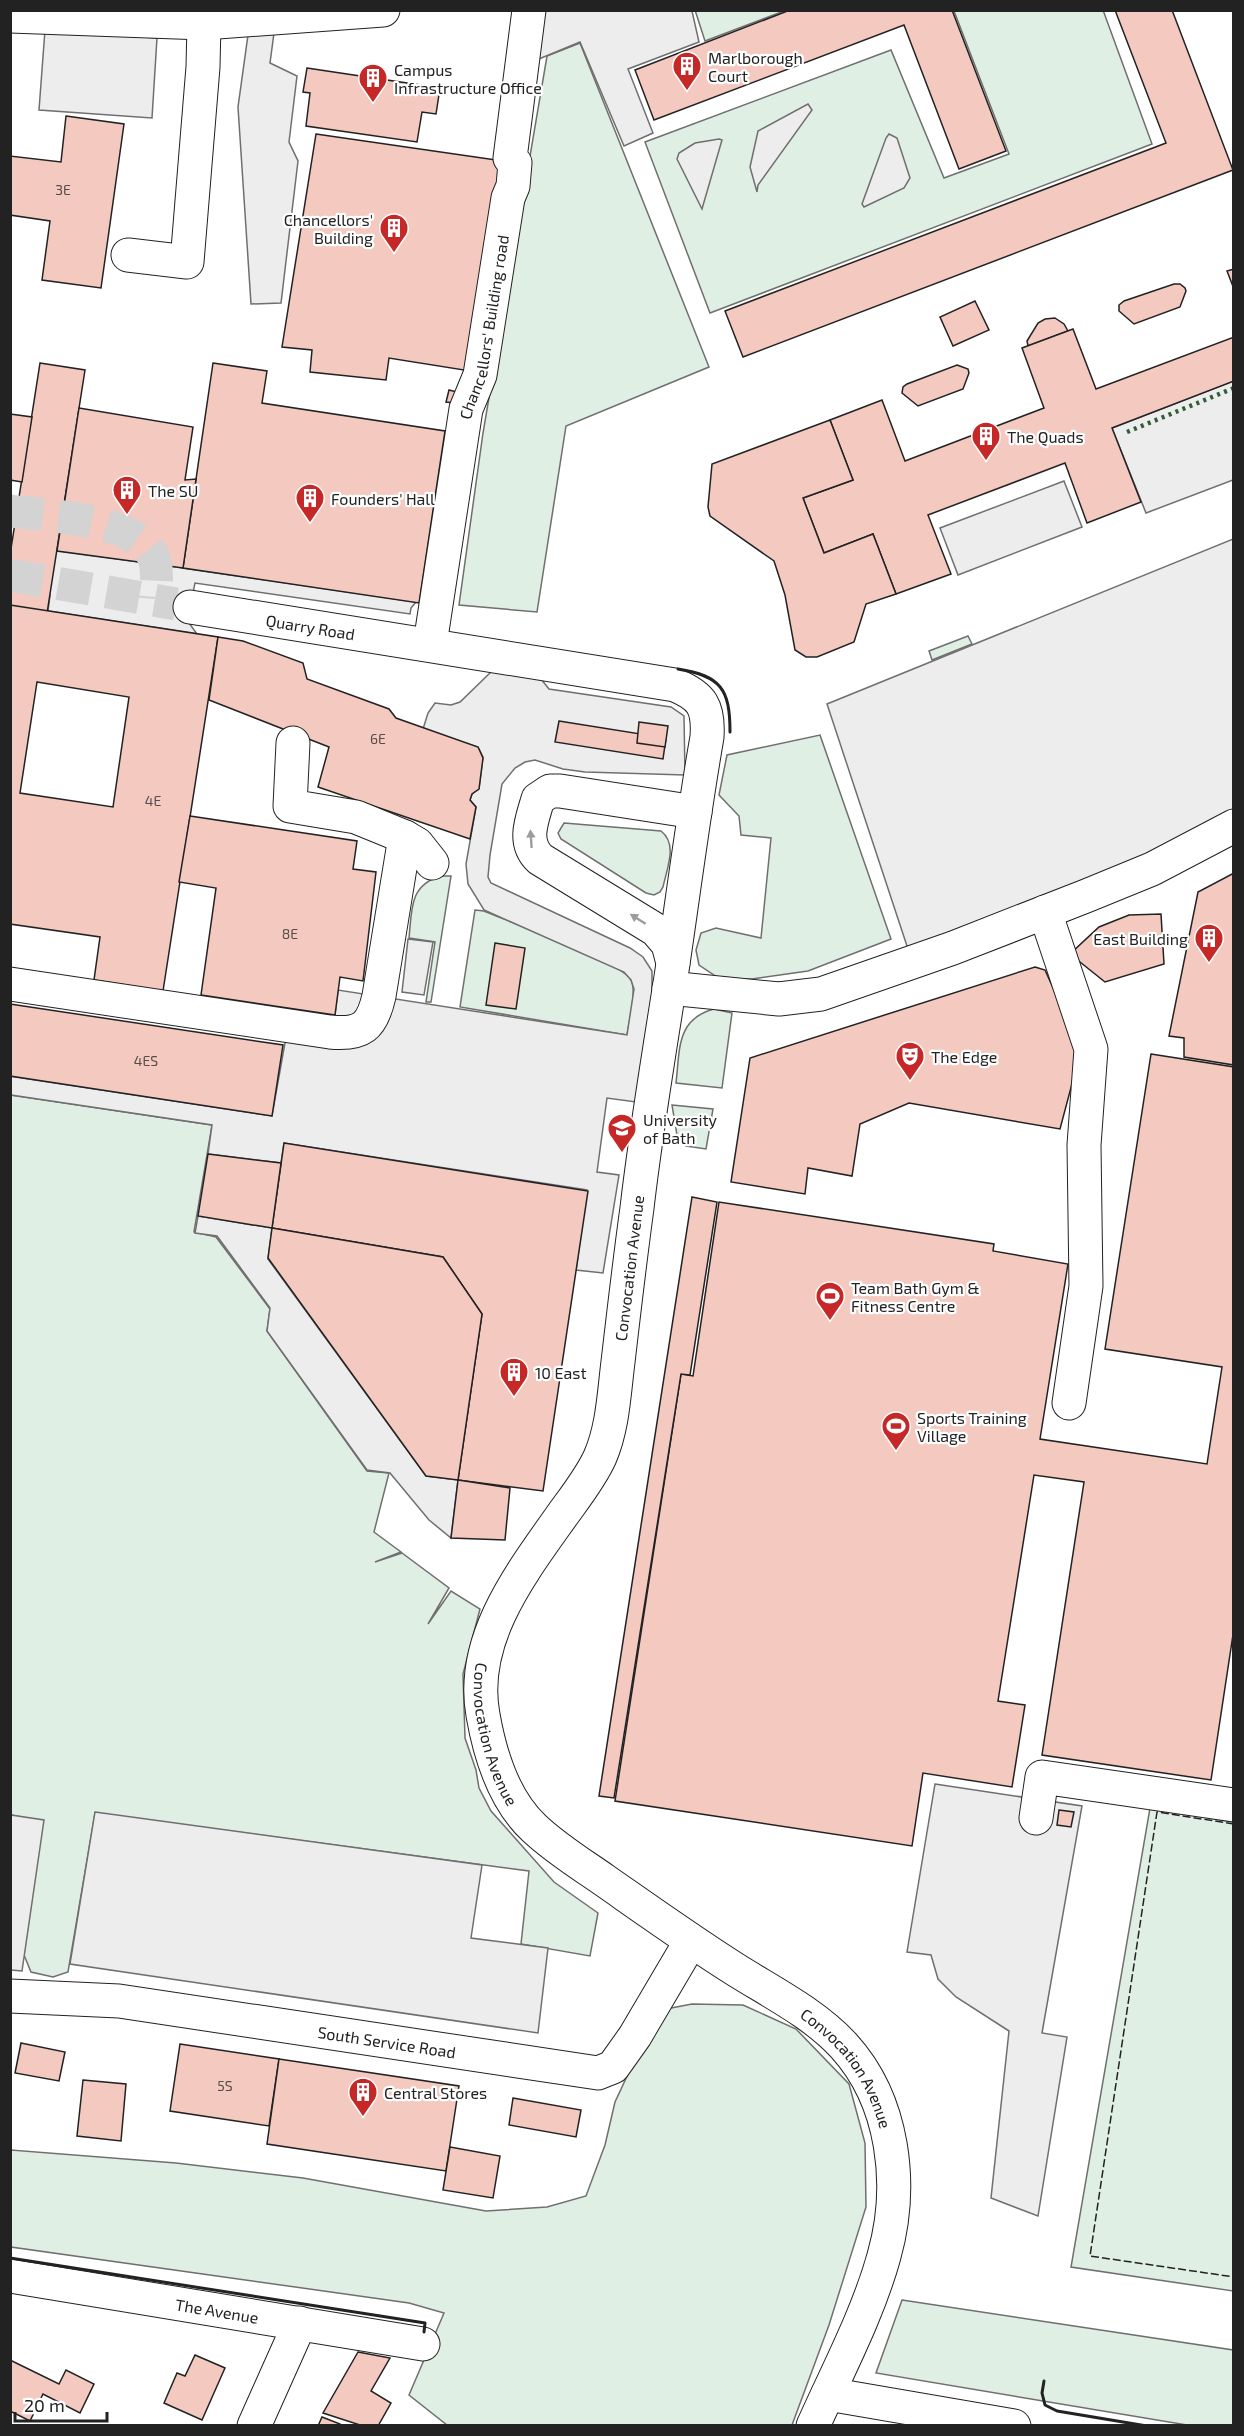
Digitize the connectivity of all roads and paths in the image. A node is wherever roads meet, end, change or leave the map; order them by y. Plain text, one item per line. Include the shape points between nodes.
1 (383, 10) edge
2 (529, 10) edge
3 (10, 16) edge
4 (239, 16) edge
5 (204, 23) junction
6 (128, 255) dead end
7 (190, 607) tunnel mouth
8 (430, 644) junction
9 (293, 743) dead end
10 (695, 812) junction
11 (1233, 826) edge
12 (405, 837) junction
13 (432, 863) dead end
14 (1045, 912) junction
15 (671, 976) junction
16 (10, 984) edge
17 (1069, 1403) dead end
18 (1233, 1805) edge
19 (1036, 1818) dead end
20 (691, 1941) junction
21 (10, 1996) edge
22 (10, 2276) edge
23 (300, 2323) junction
24 (423, 2344) dead end
25 (828, 2394) junction
26 (254, 2426) edge
27 (813, 2426) edge
28 (1014, 2426) edge

1 - 4 street
2 - 8 street, Chancellors' Building road via 510,158 515,163 513,186 480,375 466,409
3 - 5 street
4 - 5 street
5 - 6 street via 187,262
7 - 8 street, Quarry Road
8 - 10 street, Quarry Road via 675,685 693,693 705,709 708,725
9 - 12 street via 290,806 356,818
10 - 15 street, Convocation Avenue
15 -> 10 street via 668,944 656,930 540,859 533,852 529,834 538,799 550,791
11 - 14 street via 1152,869
12 - 13 street via 417,844
12 - 16 street via 379,996 374,1017 362,1028 330,1032
14 - 15 street via 821,994 779,999
14 - 17 street via 1090,1049 1084,1145 1086,1286
15 - 20 street, Convocation Avenue via 611,1417 600,1456 502,1608 490,1637 481,1677 481,1709 492,1758 505,1788 532,1826
18 - 19 street via 1042,1777
20 - 21 street, South Service Road via 635,2036 613,2067 598,2073 119,2001
20 - 25 street, Convocation Avenue via 812,2019 842,2044 861,2068 882,2108 891,2140 892,2182 885,2254
22 - 23 street, The Avenue
23 - 24 street, The Avenue
23 - 26 street
25 - 27 street, Convocation Avenue
25 - 28 street

